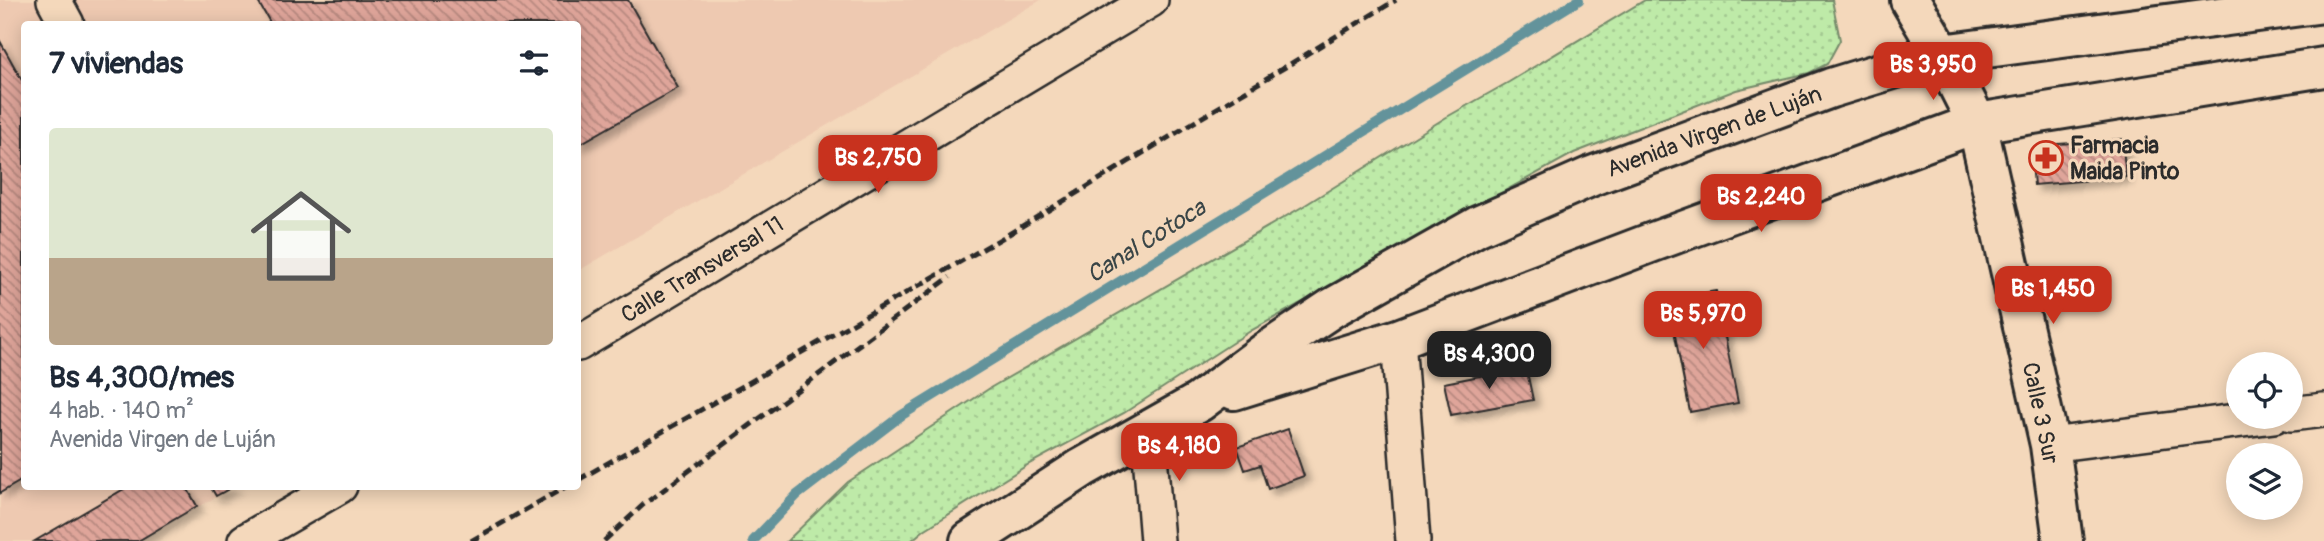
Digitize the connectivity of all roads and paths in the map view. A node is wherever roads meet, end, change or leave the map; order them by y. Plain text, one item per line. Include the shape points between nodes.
1 (54, 0) edge
2 (1151, 0) edge
3 (1910, 0) edge
4 (2324, 3) edge
5 (65, 21) edge
6 (1942, 54) junction
7 (2324, 67) edge
8 (1977, 123) junction
9 (1398, 339) junction
10 (581, 342) edge
11 (1199, 402) junction
12 (2324, 410) edge
13 (2303, 413) edge
14 (2226, 422) edge
15 (1148, 430) junction
16 (2050, 445) junction
17 (331, 490) edge
18 (245, 541) edge
19 (970, 541) edge
20 (1157, 541) edge
21 (1413, 541) edge
22 (2063, 541) edge

1 - 5 street
2 - 10 street, Calle Transversal 11
3 - 6 main road, Calle 3 Sur
4 - 6 main road, Avenida Virgen de Luján
6 - 8 main road, Calle 3 Sur
6 - 11 main road, Avenida Virgen de Luján via 1830,88 1592,176 1478,226 1332,308
7 - 8 main road, Avenida Virgen de Luján
8 - 9 main road, Avenida Virgen de Luján
8 - 16 main road, Calle 3 Sur
9 - 11 main road, Avenida Virgen de Luján
9 - 21 street
11 - 15 main road, Avenida Virgen de Luján
12 - 13 street
14 - 16 street
15 - 19 main road, Avenida Virgen de Luján via 1082,467
15 - 20 street
16 - 22 main road, Calle 3 Sur
17 - 18 street

